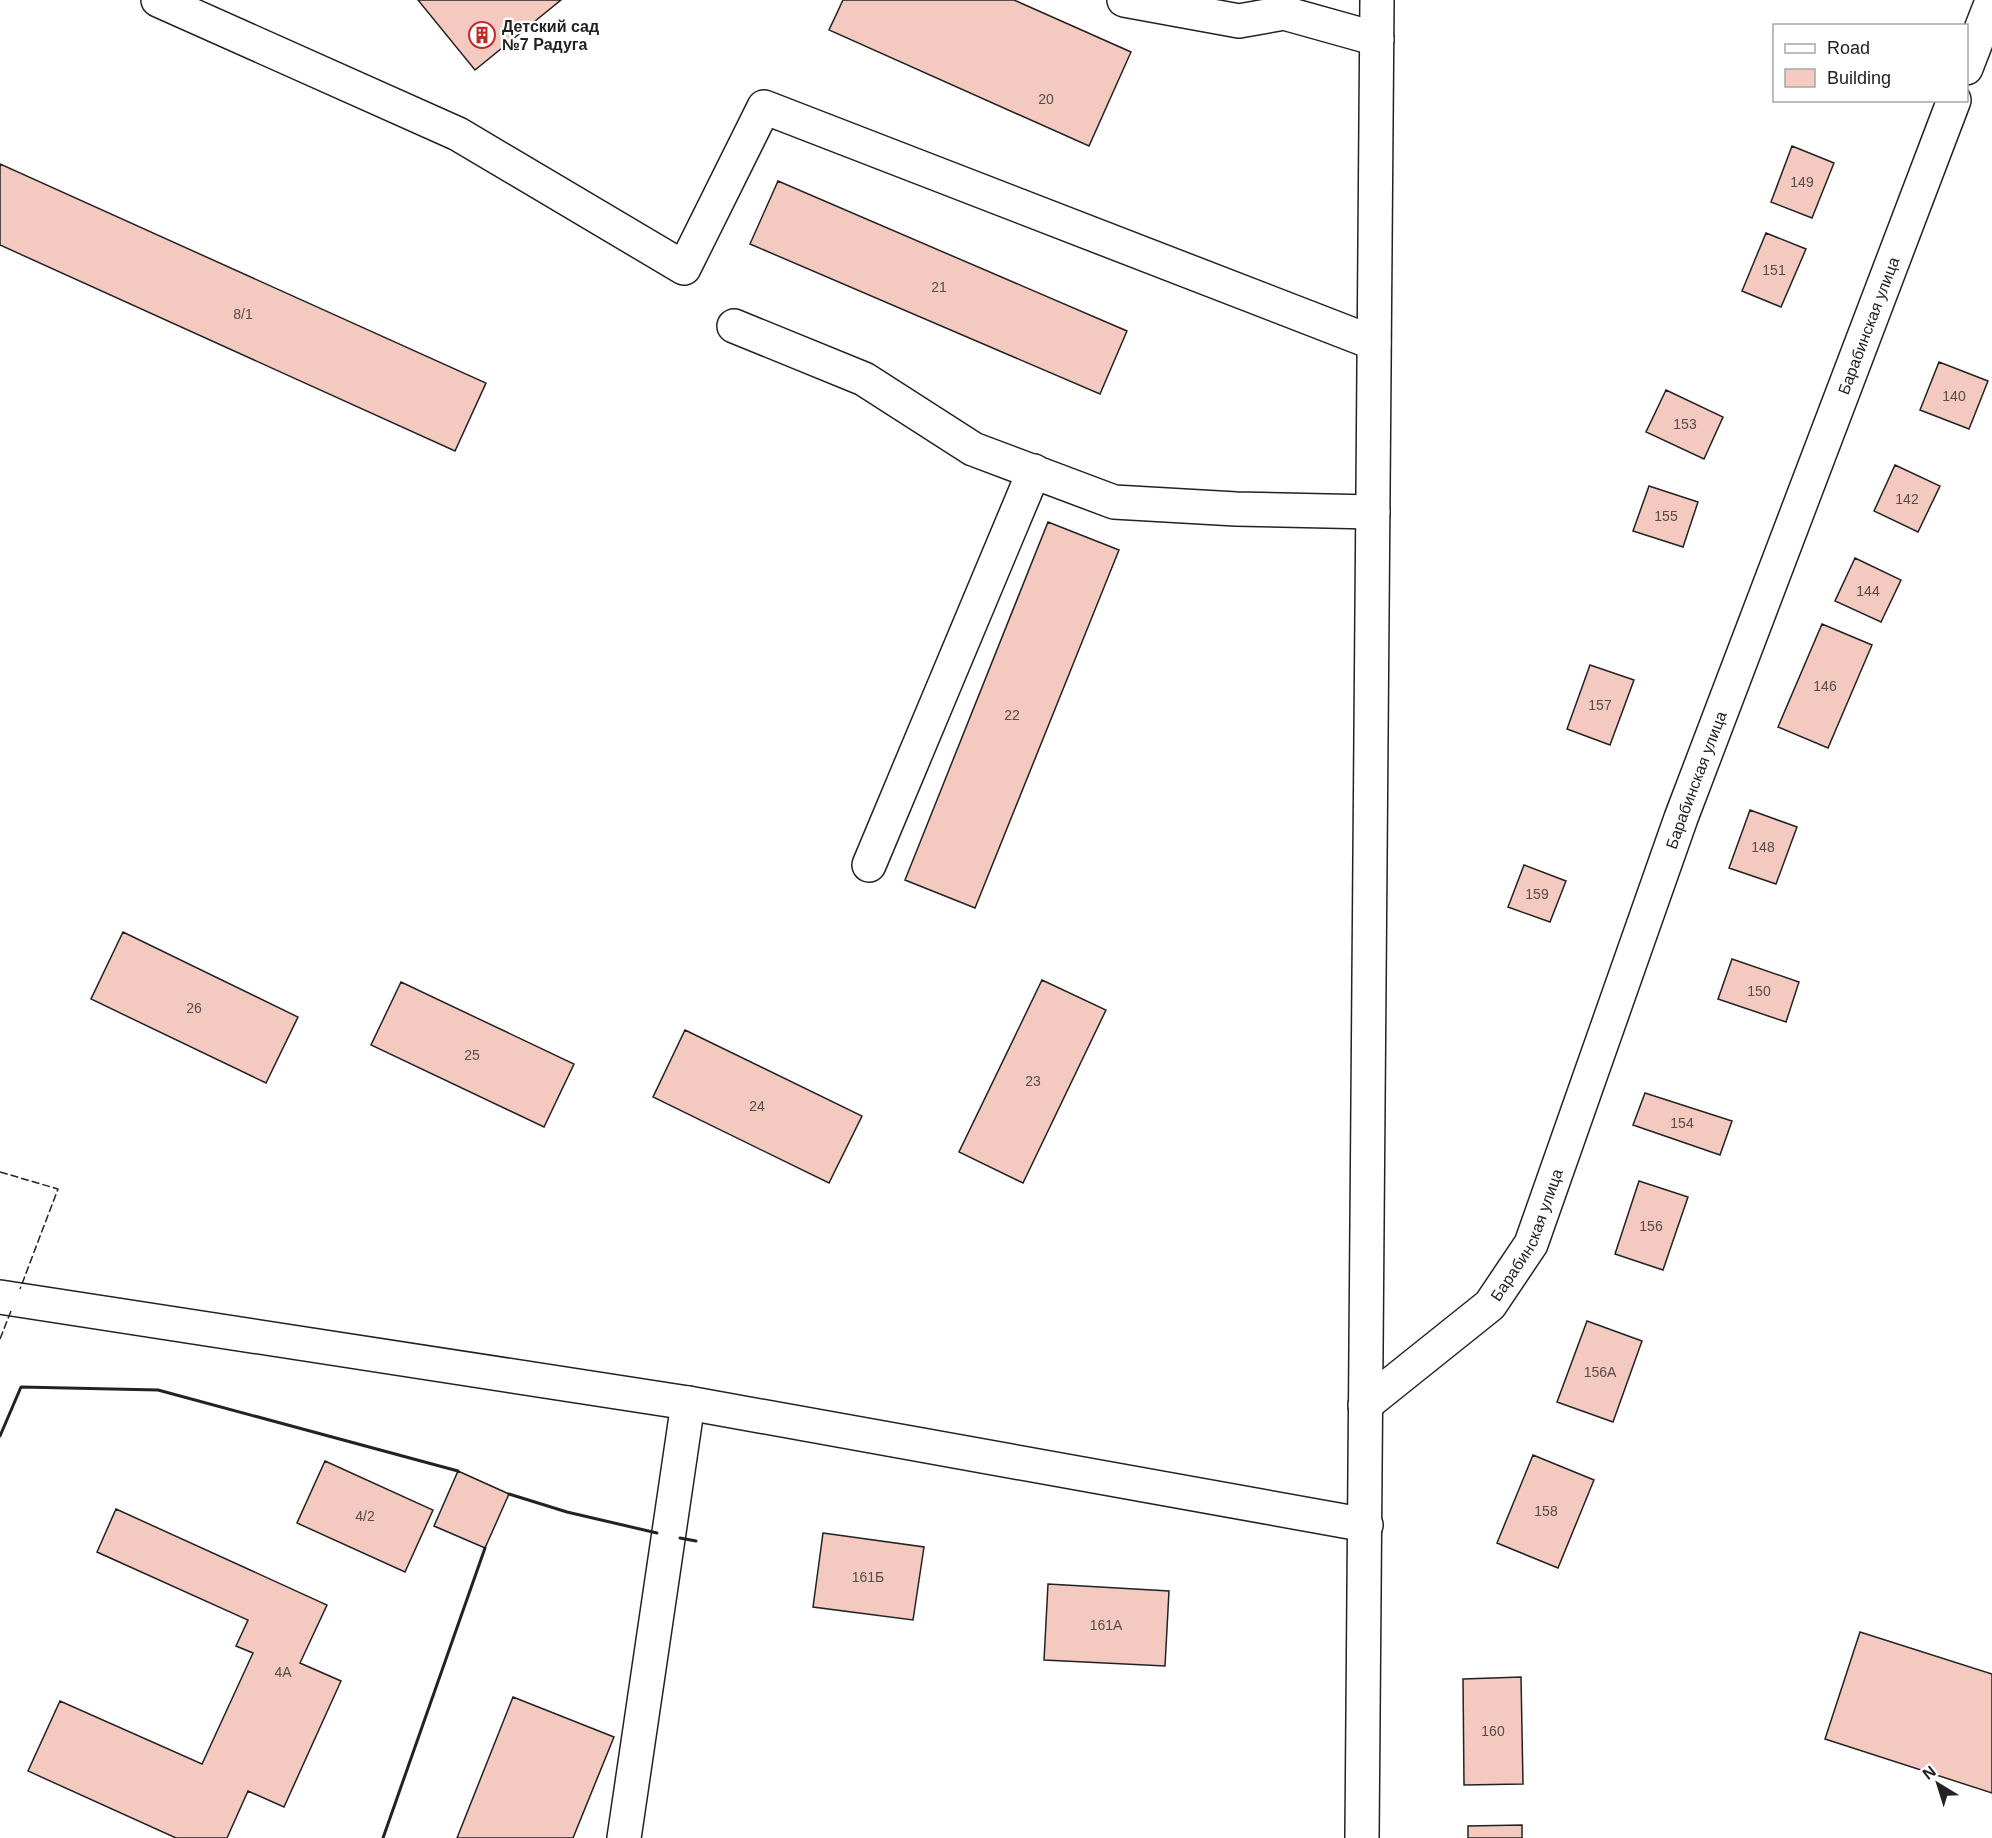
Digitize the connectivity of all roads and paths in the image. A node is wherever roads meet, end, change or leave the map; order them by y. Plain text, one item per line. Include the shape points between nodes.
1 (158, 0) edge
2 (1124, 0) edge
3 (1377, 0) edge
4 (1992, 1) edge
5 (1278, 7) edge
6 (1377, 39) junction
7 (1968, 63) edge
8 (1953, 102) edge
9 (734, 326) dead end
10 (1374, 343) junction
11 (1034, 471) junction
12 (1373, 512) junction
13 (869, 865) dead end
14 (0, 1297) edge
15 (688, 1403) junction
16 (1365, 1405) junction
17 (1366, 1525) junction
18 (624, 1838) edge
19 (1362, 1838) edge

1 - 10 street via 458,134 684,268 764,107
2 - 5 street via 1239,21
3 - 6 street
4 - 7 street
5 - 6 street
6 - 10 street
8 - 16 street, Барабинская улица via 1681,818 1531,1244 1490,1305
9 - 11 street via 864,379 973,448
10 - 12 street
11 - 12 street via 1114,502
11 - 13 street
12 - 16 street
14 - 15 street
15 - 17 street
15 - 18 street
16 - 17 street
17 - 19 street

